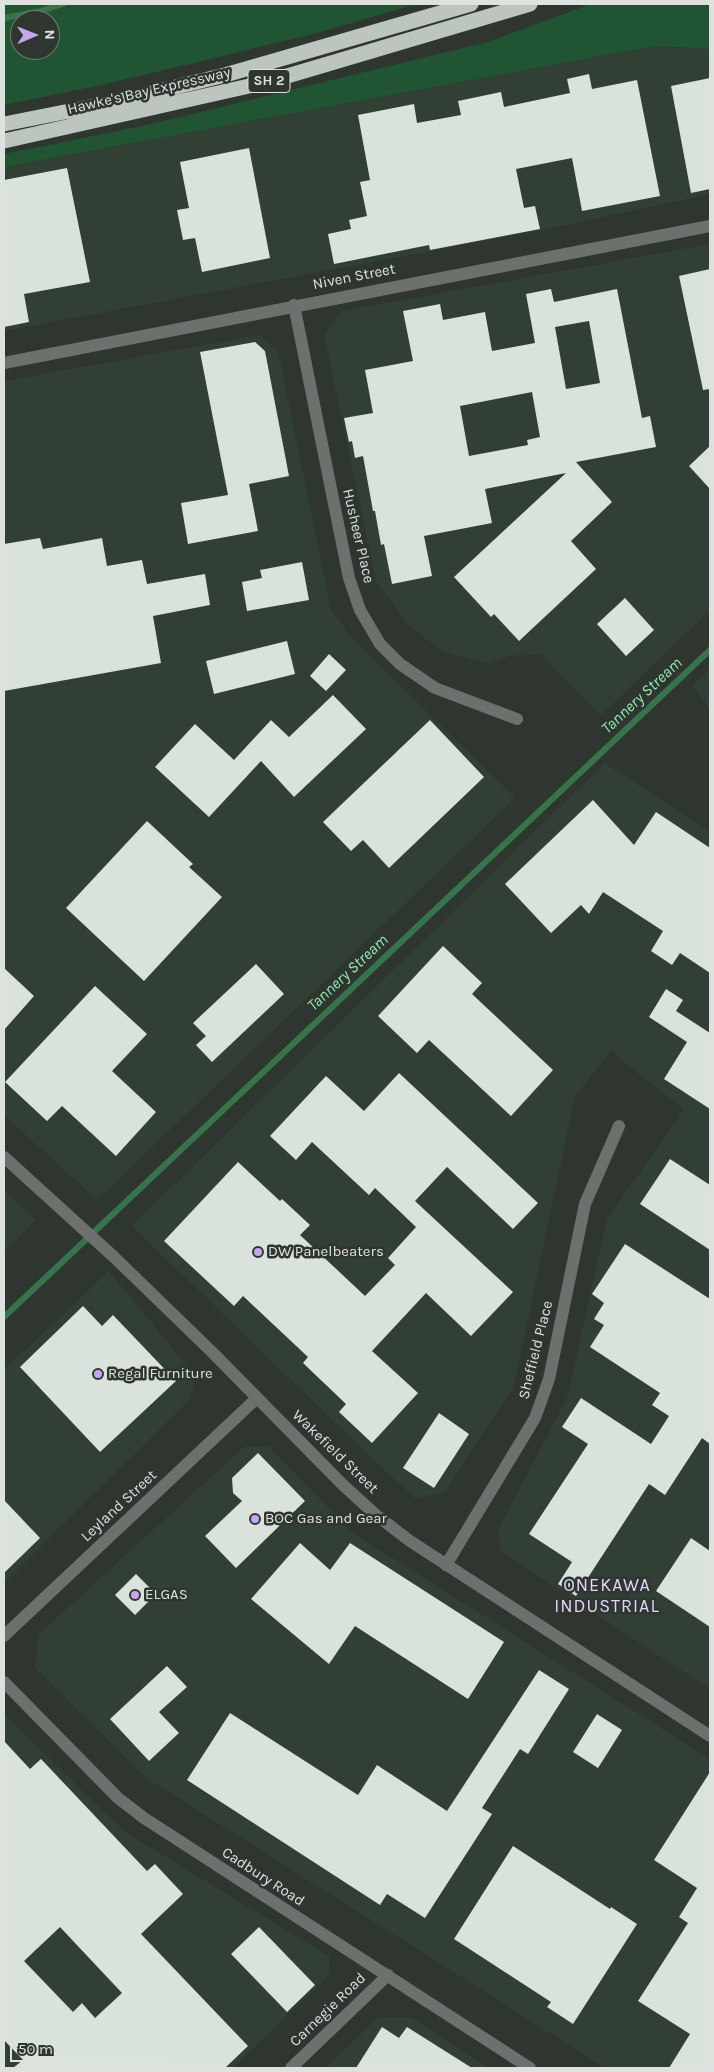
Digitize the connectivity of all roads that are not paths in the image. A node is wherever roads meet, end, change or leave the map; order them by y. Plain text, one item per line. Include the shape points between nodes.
1 (471, 4) edge
2 (530, 4) edge
3 (4, 124) edge
4 (4, 141) edge
5 (710, 226) edge
6 (294, 305) junction
7 (4, 363) edge
8 (517, 719) dead end
9 (619, 1126) dead end
10 (4, 1157) edge
11 (257, 1398) junction
12 (446, 1565) junction
13 (4, 1636) edge
14 (4, 1682) edge
15 (710, 1736) edge
16 (388, 1976) junction
17 (291, 2068) edge
18 (530, 2068) edge

1 - 3 highway, Hawke's Bay Expressway / SH 2 via 225,75 115,102
2 - 4 highway, Hawke's Bay Expressway / SH 2 via 267,82
5 - 6 street, Niven Street
6 - 7 street, Niven Street
6 - 8 street, Husheer Place via 349,578 360,610 380,644 400,664 435,688
9 - 12 street, Sheffield Place via 585,1204 549,1379 535,1418
10 - 11 street, Wakefield Street via 106,1250
11 - 12 street, Wakefield Street via 356,1497 410,1541
11 - 13 street, Leyland Street
12 - 15 street, Wakefield Street
14 - 16 street, Cadbury Road via 118,1798 144,1818
16 - 17 street, Carnegie Road
16 - 18 street, Cadbury Road

